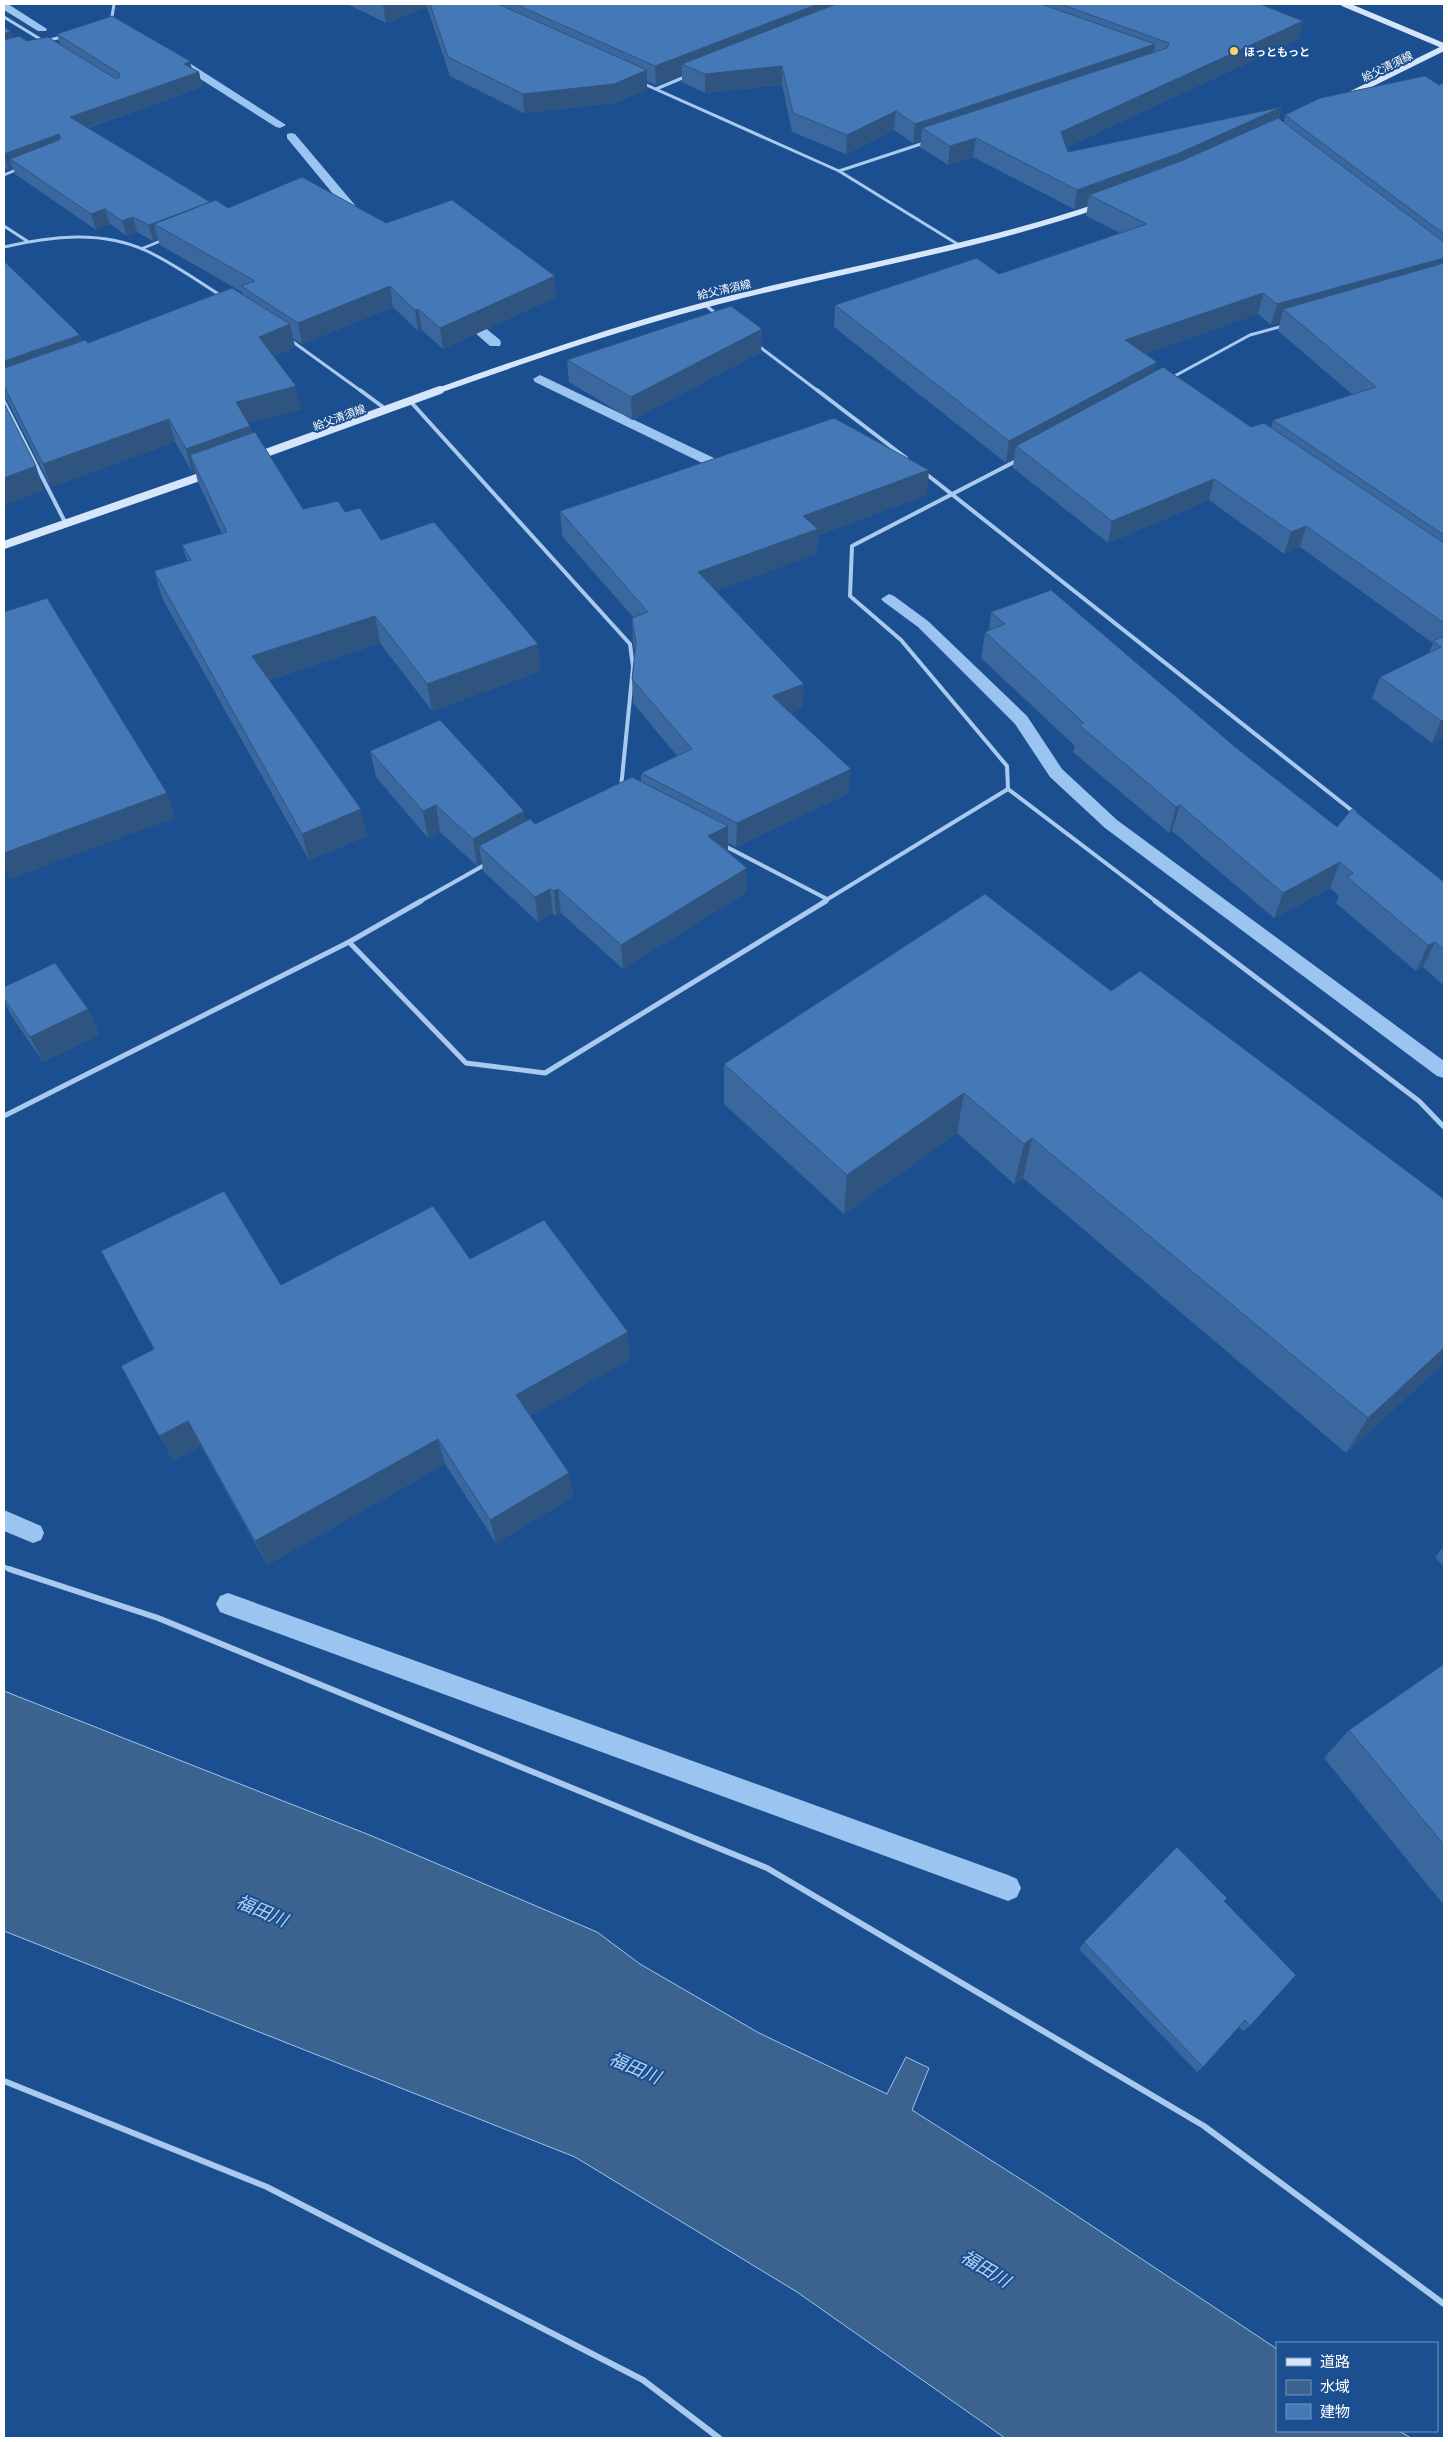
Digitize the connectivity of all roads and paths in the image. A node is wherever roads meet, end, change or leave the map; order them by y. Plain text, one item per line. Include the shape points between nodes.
1 (114, 4) edge
2 (1344, 4) edge
3 (4, 16) edge
4 (102, 26) edge
5 (73, 34) edge
6 (45, 42) junction
7 (36, 44) edge
8 (52, 47) edge
9 (1444, 47) edge
10 (692, 74) edge
11 (638, 81) edge
12 (656, 89) junction
13 (1340, 100) edge
14 (934, 139) edge
15 (20, 168) edge
16 (839, 171) junction
17 (4, 175) edge
18 (1105, 204) edge
19 (4, 226) edge
20 (168, 239) edge
21 (27, 241) junction
22 (959, 245) junction
23 (4, 247) edge
24 (141, 249) junction
25 (230, 302) edge
26 (704, 304) junction
27 (727, 322) edge
28 (1287, 325) edge
29 (285, 336) edge
30 (750, 339) edge
31 (1176, 385) edge
32 (410, 401) junction
33 (4, 402) edge
34 (387, 410) junction
35 (1022, 458) edge
36 (247, 460) edge
37 (910, 461) edge
38 (218, 470) edge
39 (924, 472) edge
40 (954, 495) junction
41 (66, 524) junction
42 (4, 545) edge
43 (1008, 789) junction
44 (621, 791) edge
45 (1359, 816) edge
46 (716, 841) edge
47 (495, 859) edge
48 (827, 899) junction
49 (350, 942) junction
50 (4, 1116) edge
51 (1444, 1127) edge
52 (4, 1567) edge
53 (4, 2081) edge
54 (1444, 2304) edge
55 (719, 2438) edge

1 - 4 street via 111,23
2 - 9 main road
3 - 6 street
5 - 6 street
6 - 7 street
6 - 8 street
9 - 13 main road, 給父清須線
10 - 12 street
11 - 12 street
12 - 16 street
14 - 16 street
15 - 17 lane
16 - 22 street
18 - 22 main road, 給父清須線
19 - 21 street
20 - 24 lane
21 - 23 street
21 - 24 street via 94,238
22 - 26 main road, 給父清須線
24 - 25 street
26 - 27 street
26 - 32 main road, 給父清須線 via 574,342
28 - 31 street via 1250,335 1168,379
29 - 34 street
30 - 37 street
32 - 34 main road, 給父清須線
32 - 44 street via 630,644 633,667
33 - 41 street
34 - 36 main road, 給父清須線
35 - 40 street
38 - 41 main road
39 - 40 street
40 - 43 street via 852,546 850,596 901,640 1007,766
40 - 45 street
41 - 42 main road
43 - 48 street
43 - 51 street via 1419,1101
46 - 48 street
47 - 49 street
48 - 49 street via 545,1073 466,1064
49 - 50 street
52 - 54 street via 158,1618 767,1868 1204,2126
53 - 55 street via 267,2187 643,2380

